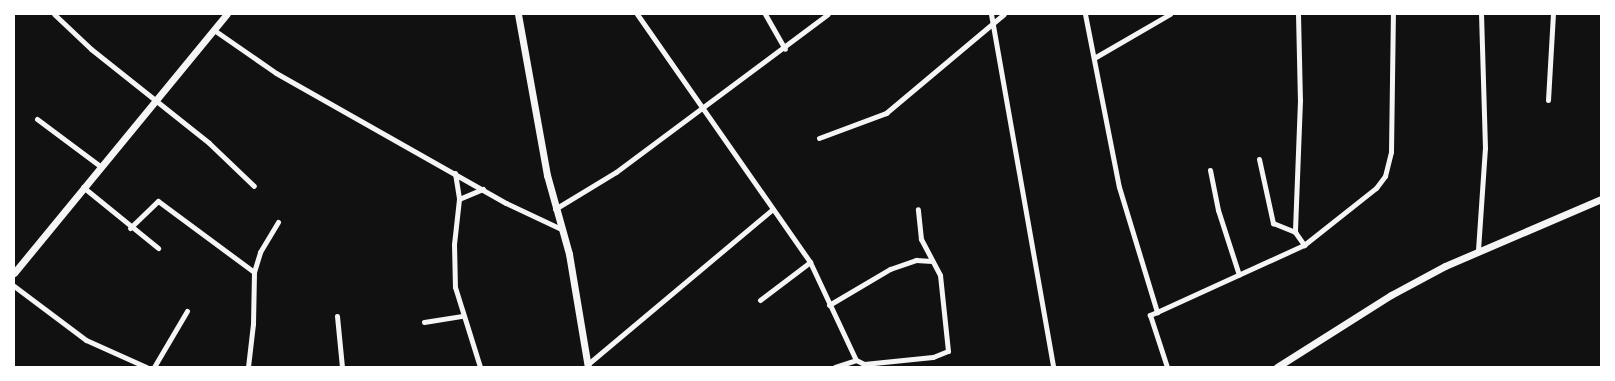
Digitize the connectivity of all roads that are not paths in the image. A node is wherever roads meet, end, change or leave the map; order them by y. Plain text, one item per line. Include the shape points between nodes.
1 (54, 14) edge
2 (227, 14) edge
3 (518, 14) edge
4 (637, 14) edge
5 (765, 14) edge
6 (828, 14) edge
7 (991, 14) edge
8 (1004, 14) edge
9 (1085, 14) edge
10 (1170, 14) edge
11 (1298, 14) edge
12 (1393, 14) edge
13 (1481, 14) edge
14 (1553, 14) edge
15 (993, 23) junction
16 (214, 30) junction
17 (785, 49) junction
18 (1094, 58) junction
19 (155, 99) junction
20 (1548, 100) dead end
21 (700, 108) junction
22 (37, 119) dead end
23 (819, 138) dead end
24 (1259, 159) dead end
25 (100, 166) junction
26 (1210, 170) dead end
27 (456, 173) junction
28 (254, 186) dead end
29 (83, 188) junction
30 (483, 189) junction
31 (459, 199) junction
32 (1599, 201) edge
33 (555, 209) junction
34 (773, 209) junction
35 (918, 209) dead end
36 (278, 222) dead end
37 (130, 228) junction
38 (561, 229) junction
39 (1295, 232) junction
40 (1304, 245) junction
41 (158, 248) dead end
42 (1478, 250) junction
43 (932, 261) junction
44 (810, 262) junction
45 (254, 272) junction
46 (14, 273) edge
47 (1239, 275) junction
48 (14, 286) edge
49 (760, 300) dead end
50 (829, 305) junction
51 (187, 312) dead end
52 (1157, 312) junction
53 (337, 316) dead end
54 (462, 316) junction
55 (424, 322) dead end
56 (856, 360) junction
57 (1286, 365) edge
58 (588, 366) edge
59 (146, 367) edge
60 (154, 367) edge
61 (248, 367) edge
62 (342, 367) edge
63 (480, 367) edge
64 (835, 367) edge
65 (1053, 367) edge
66 (1167, 367) edge
67 (1276, 367) edge

1 - 19 street via 91,49
2 - 16 street
3 - 33 street via 531,96
4 - 21 street
5 - 17 street
6 - 17 street
7 - 15 street
8 - 15 street
9 - 18 street
10 - 18 street
11 - 39 street via 1300,100
12 - 40 street via 1392,137 1385,176 1376,188
13 - 42 street via 1485,148
14 - 20 street
15 - 23 street via 886,113
15 - 65 street
16 - 19 street
16 - 27 street via 276,73
17 - 21 street
18 - 52 street via 1119,186
19 - 25 street
19 - 28 street
21 - 33 street via 616,172
21 - 34 street
22 - 25 street
24 - 39 street via 1273,223
25 - 29 street
26 - 47 street via 1218,210
27 - 30 street
27 - 31 street
29 - 37 street
29 - 46 street
30 - 31 street
30 - 38 street
31 - 54 street via 453,267
32 - 42 street
33 - 38 street
34 - 44 street
34 - 58 street
35 - 43 street via 921,239
36 - 45 street via 260,252
37 - 41 street
37 - 45 street via 158,201
38 - 58 street via 570,254
39 - 40 street
40 - 47 street
42 - 57 street via 1391,295
43 - 50 street via 916,260 890,268
43 - 56 street via 940,275 948,350 932,357 884,363 864,364
44 - 49 street
44 - 50 street
45 - 61 street
47 - 52 street
48 - 59 street via 86,340
50 - 56 street
51 - 60 street
52 - 66 street via 1150,315
53 - 62 street
54 - 55 street
54 - 63 street
56 - 64 street
57 - 67 street

